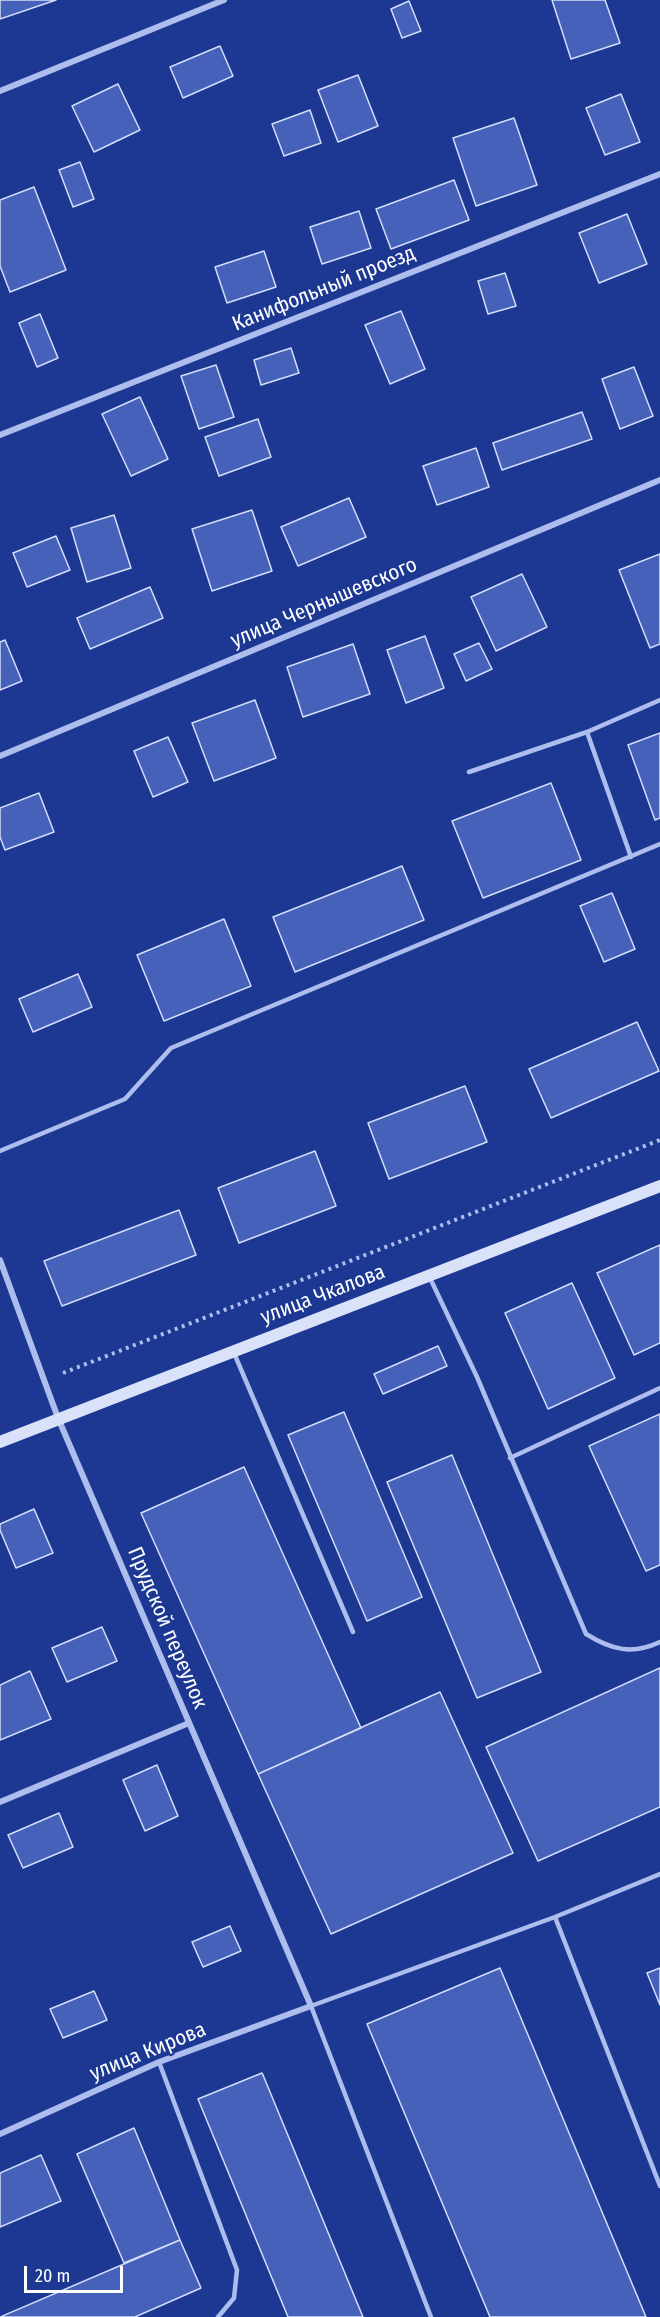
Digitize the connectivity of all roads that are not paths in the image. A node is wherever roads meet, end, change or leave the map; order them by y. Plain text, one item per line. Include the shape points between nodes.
1 (224, 0) edge
2 (0, 91) edge
3 (660, 174) edge
4 (0, 435) edge
5 (660, 480) edge
6 (660, 700) edge
7 (587, 732) junction
8 (0, 756) edge
9 (469, 772) dead end
10 (660, 844) edge
11 (631, 857) junction
12 (0, 1151) edge
13 (660, 1186) edge
14 (0, 1260) edge
15 (428, 1275) junction
16 (233, 1351) junction
17 (660, 1388) edge
18 (58, 1418) junction
19 (0, 1442) edge
20 (510, 1458) junction
21 (352, 1632) dead end
22 (660, 1642) edge
23 (189, 1723) junction
24 (0, 1802) edge
25 (660, 1874) edge
26 (555, 1917) junction
27 (311, 2006) junction
28 (159, 2062) junction
29 (0, 2134) edge
30 (660, 2186) edge
31 (218, 2317) edge
32 (431, 2317) edge

1 - 2 street
3 - 4 street, Канифольный проезд
5 - 8 street, улица Чернышевского
6 - 7 lane
7 - 9 lane
7 - 11 lane
10 - 11 lane
11 - 12 lane via 171,1048 125,1099
13 - 15 street, улица Чкалова
14 - 18 street, Прудской переулок
15 - 16 street, улица Чкалова
15 - 20 lane via 477,1377
16 - 18 street, улица Чкалова
16 - 21 lane
17 - 20 lane
18 - 19 street, улица Чкалова
18 - 23 street, Прудской переулок
20 - 22 lane via 586,1634 623,1651 643,1650
23 - 24 street
23 - 27 street, Прудской переулок
25 - 26 lane
26 - 27 lane
26 - 30 lane
27 - 28 street, улица Кирова
27 - 32 lane
28 - 29 street, улица Кирова
28 - 31 lane via 237,2270 234,2298

